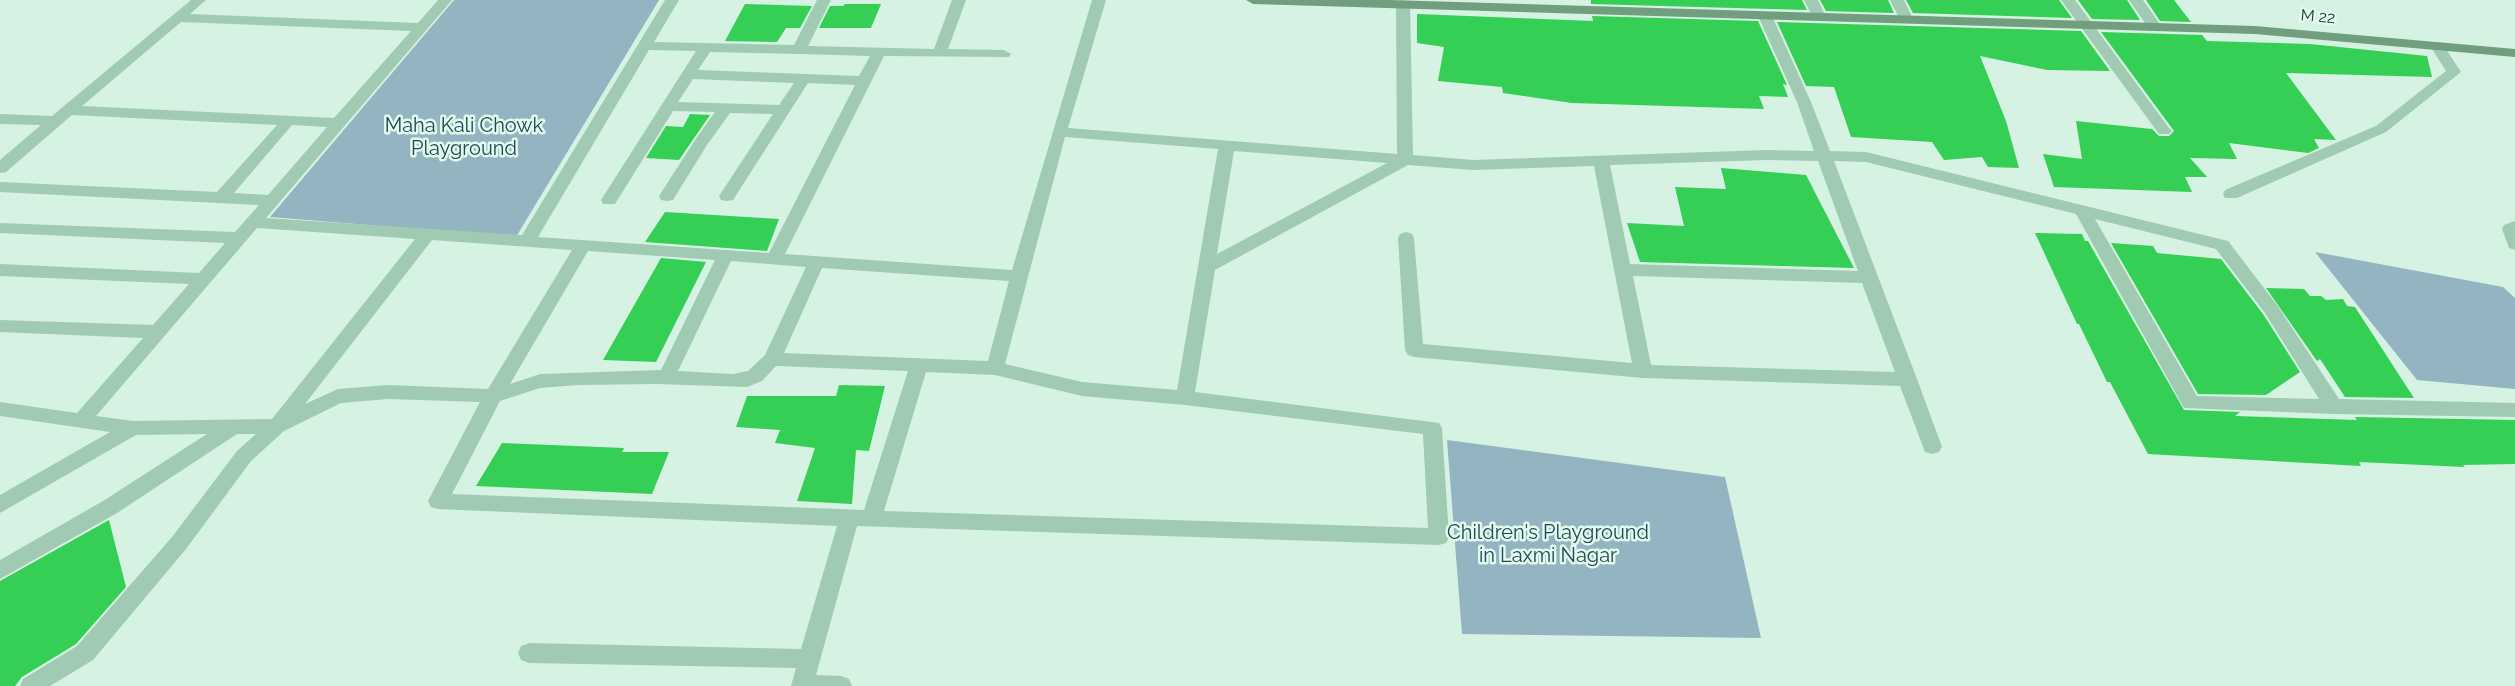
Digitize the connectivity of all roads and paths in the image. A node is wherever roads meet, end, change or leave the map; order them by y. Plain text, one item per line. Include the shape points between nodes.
1 (199, 0) edge
2 (445, 0) edge
3 (672, 0) edge
4 (824, 0) edge
5 (959, 0) edge
6 (1099, 0) edge
7 (1253, 0) edge
8 (1280, 0) edge
9 (1811, 0) edge
10 (1897, 0) edge
11 (2068, 0) edge
12 (2136, 0) edge
13 (1457, 3) edge
14 (1403, 4) junction
15 (1550, 4) edge
16 (1765, 16) junction
17 (177, 18) junction
18 (1819, 18) junction
19 (1906, 20) junction
20 (2086, 25) junction
21 (422, 27) junction
22 (2155, 27) junction
23 (644, 46) junction
24 (2437, 46) junction
25 (705, 48) junction
26 (799, 50) junction
27 (879, 52) junction
28 (939, 53) junction
29 (2515, 53) edge
30 (1004, 54) dead end
31 (688, 74) junction
32 (804, 78) junction
33 (865, 81) junction
34 (668, 106) junction
35 (726, 108) junction
36 (68, 110) junction
37 (783, 110) junction
38 (0, 119) edge
39 (55, 121) junction
40 (288, 121) junction
41 (338, 123) junction
42 (2164, 131) dead end
43 (1059, 132) junction
44 (1227, 145) junction
45 (1823, 156) junction
46 (1405, 160) junction
47 (1600, 162) junction
48 (0, 168) edge
49 (0, 187) edge
50 (2231, 194) dead end
51 (668, 196) dead end
52 (727, 196) dead end
53 (221, 198) junction
54 (272, 200) junction
55 (609, 200) dead end
56 (2082, 211) junction
57 (253, 222) junction
58 (2515, 226) edge
59 (0, 228) edge
60 (428, 234) junction
61 (238, 238) junction
62 (1406, 238) dead end
63 (527, 241) junction
64 (2515, 243) edge
65 (583, 245) junction
66 (726, 255) junction
67 (774, 259) junction
68 (816, 263) junction
69 (1208, 266) junction
70 (0, 270) edge
71 (1623, 270) junction
72 (1019, 276) junction
73 (1869, 277) junction
74 (203, 279) junction
75 (0, 326) edge
76 (157, 332) junction
77 (772, 359) junction
78 (919, 365) junction
79 (996, 368) junction
80 (1643, 371) junction
81 (666, 378) junction
82 (1908, 379) junction
83 (493, 396) junction
84 (1185, 398) junction
85 (2334, 407) junction
86 (0, 409) edge
87 (2515, 410) edge
88 (81, 421) junction
89 (277, 426) junction
90 (133, 428) junction
91 (231, 428) junction
92 (1932, 447) dead end
93 (0, 505) edge
94 (849, 518) junction
95 (872, 518) junction
96 (0, 570) edge
97 (529, 653) dead end
98 (810, 659) junction
99 (31, 686) edge
100 (802, 686) edge
101 (841, 686) edge

1 - 17 street
2 - 21 street
3 - 23 street
4 - 26 street
5 - 28 street
6 - 43 street
7 - 8 street, M 22
8 - 14 street, M 22
9 - 18 street
10 - 19 street
11 - 20 street
12 - 22 street
13 - 14 street, M 22
13 - 15 street, M 22
14 - 46 street
15 - 16 street, M 22
16 - 18 street, M 22
16 - 45 street via 1804,102
17 - 21 street
17 - 36 street
18 - 19 street, M 22
19 - 20 street, M 22
20 - 22 street, M 22
20 - 42 street
21 - 41 street
22 - 24 street, M 22 via 2255,30
23 - 25 street
23 - 63 street
24 - 29 street, M 22
24 - 50 street via 2454,72 2381,129
25 - 26 street
25 - 31 street
26 - 27 street
27 - 28 street
27 - 33 street
28 - 30 street
31 - 32 street
31 - 34 street
32 - 33 street
32 - 37 street
33 - 67 street
34 - 35 street
34 - 55 street
35 - 37 street
35 - 51 street
36 - 39 street
36 - 40 street
37 - 52 street
38 - 39 street
39 - 48 street
40 - 41 street
40 - 53 street
41 - 54 street
43 - 44 street
43 - 72 street
44 - 46 street
44 - 69 street
45 - 47 street
45 - 56 street via 1866,157
45 - 73 street
46 - 47 street via 1473,165
46 - 69 street
47 - 71 street
49 - 53 street
53 - 54 street
54 - 57 street
56 - 85 street via 2222,245 2271,309
56 - 85 street via 2191,403
57 - 60 street
57 - 61 street
58 - 64 street via 2510,229
59 - 61 street
60 - 63 street
60 - 89 street
61 - 74 street
62 - 80 street via 1414,350
63 - 65 street
65 - 66 street
65 - 83 street
66 - 67 street
66 - 81 street
67 - 68 street
68 - 72 street
68 - 77 street
69 - 84 street
70 - 74 street
71 - 73 street
71 - 80 street
72 - 79 street
73 - 82 street
74 - 76 street
75 - 76 street
76 - 88 street
77 - 78 street
77 - 81 street via 747,380
78 - 79 street
78 - 95 street
79 - 84 street via 1082,389
80 - 82 street
81 - 83 street via 540,381
82 - 92 street
83 - 89 street via 388,392 338,396
83 - 94 street via 438,501
84 - 95 street via 1432,428 1439,537
85 - 87 street
86 - 88 street
88 - 90 street
89 - 91 street
89 - 99 street via 244,456 179,543 85,653
90 - 91 street
90 - 93 street
91 - 96 street via 110,507
94 - 95 street
94 - 98 street
97 - 98 street
98 - 100 street
100 - 101 street

